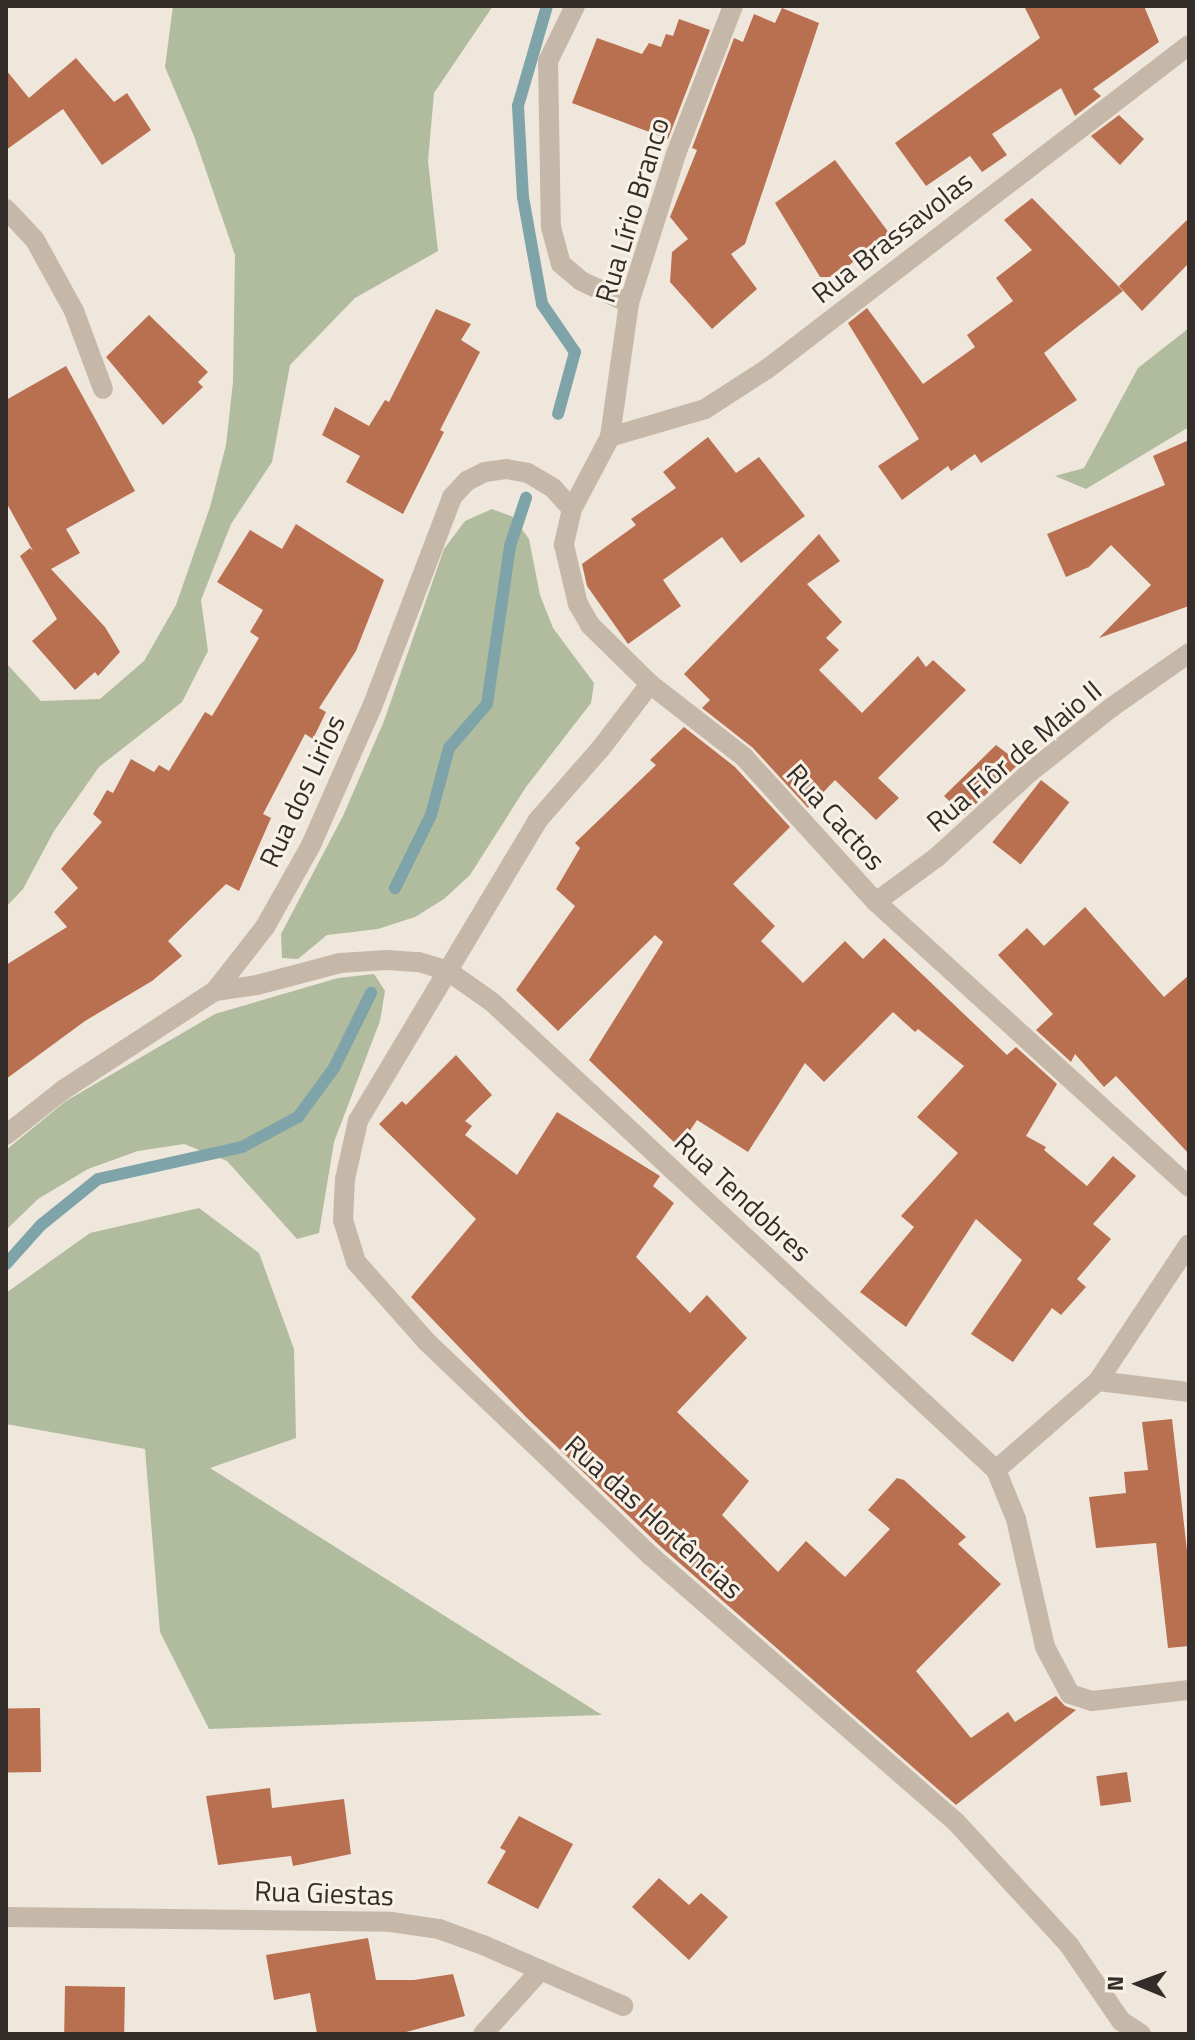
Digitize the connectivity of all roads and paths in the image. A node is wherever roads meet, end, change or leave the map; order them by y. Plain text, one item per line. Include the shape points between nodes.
1 (575, 6) edge
2 (733, 6) edge
3 (1189, 45) edge
4 (6, 209) edge
5 (629, 303) junction
6 (103, 389) dead end
7 (610, 437) junction
8 (572, 509) junction
9 (1189, 653) edge
10 (650, 684) junction
11 (876, 902) junction
12 (448, 971) junction
13 (215, 991) junction
14 (6, 1135) edge
15 (1189, 1187) edge
16 (1189, 1244) edge
17 (1098, 1381) junction
18 (1189, 1392) edge
19 (996, 1470) junction
20 (1189, 1690) edge
21 (6, 1917) edge
22 (539, 1972) junction
23 (623, 2006) dead end
24 (483, 2034) edge
25 (1141, 2034) edge

1 - 5 street via 548,61 551,227 561,264 581,281
2 - 5 street, Rua Lírio Branco via 676,154
3 - 7 street, Rua Brassavolas via 767,369 705,409
4 - 6 street via 35,240 74,311
5 - 7 street, Rua Lírio Branco
7 - 8 street, Rua Cactos
8 - 10 street, Rua Cactos via 564,545 578,604 590,625
8 - 13 street, Rua dos Lirios via 553,488 528,473 506,469 467,481 452,497 372,707 311,845 265,927
9 - 11 street, Rua Flôr de Maio II via 1041,763 937,857
10 - 11 street, Rua Cactos via 744,757
10 - 12 street, Rua das Hortências via 538,820
11 - 15 street, Rua Cactos
12 - 13 street via 419,962 340,963
12 - 19 street, Rua Tendobres via 492,1002
12 - 25 street, Rua das Hortências via 358,1121 345,1179 343,1220 356,1262 427,1342 629,1535 956,1822 1069,1945 1121,2021
13 - 14 street, Rua dos Lirios via 63,1090
16 - 17 street
17 - 18 street
17 - 19 street
19 - 20 street via 1016,1519 1045,1647 1070,1694 1092,1701
21 - 22 street, Rua Giestas via 391,1922 439,1929
22 - 23 street, Rua Giestas
22 - 24 street

